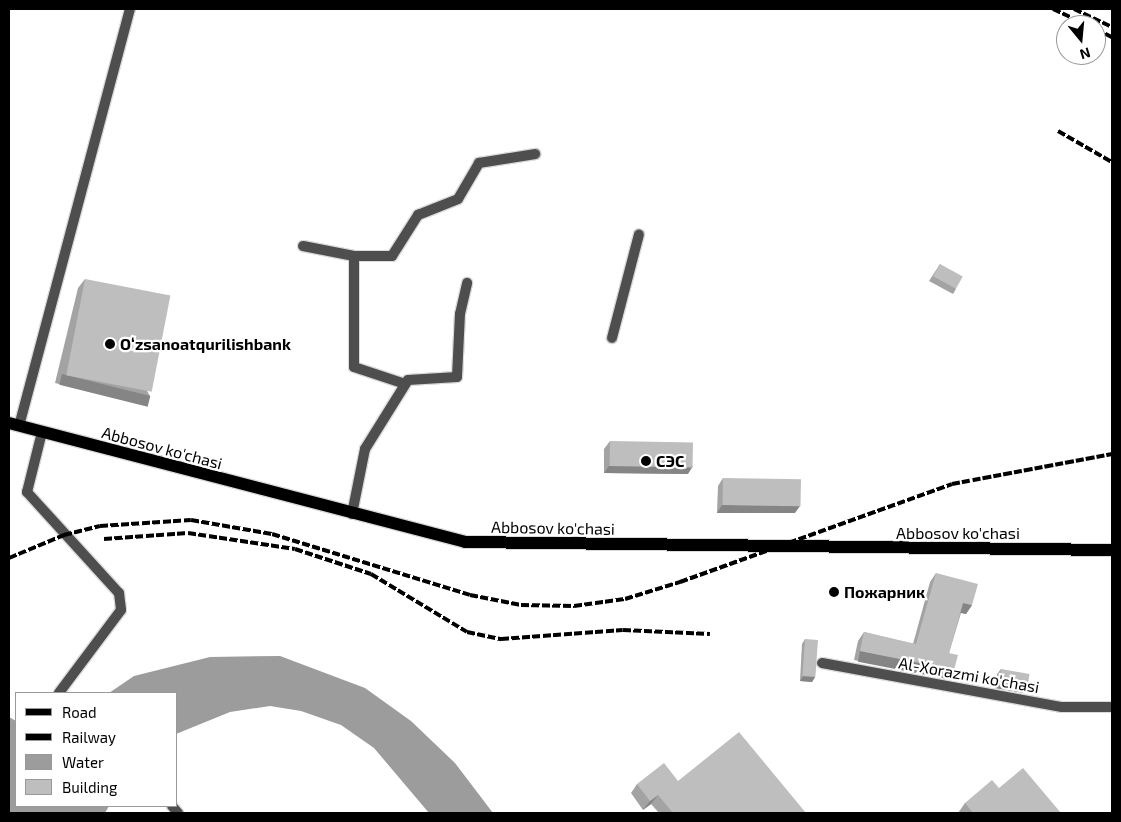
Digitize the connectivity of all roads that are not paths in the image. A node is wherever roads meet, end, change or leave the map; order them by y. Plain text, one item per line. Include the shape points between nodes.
1 (130, 9) edge
2 (535, 154) dead end
3 (639, 234) dead end
4 (304, 246) dead end
5 (354, 256) junction
6 (468, 283) dead end
7 (612, 338) dead end
8 (405, 384) junction
9 (14, 425) edge
10 (42, 432) junction
11 (352, 514) junction
12 (1112, 550) edge
13 (822, 663) dead end
14 (60, 692) edge
15 (1112, 707) edge

1 - 9 street
2 - 5 street via 479,163 458,199 418,215 392,256
3 - 7 street
4 - 5 street
5 - 8 street via 354,367
6 - 8 street via 460,314 457,377 408,380
8 - 11 street via 365,449
9 - 10 main road, Abbosov ko'chasi
10 - 11 main road, Abbosov ko'chasi
10 - 14 street via 26,492 118,593 121,610
11 - 12 main road, Abbosov ko'chasi via 465,542
13 - 15 street, Al-Xorazmi ko'chasi via 1062,707

